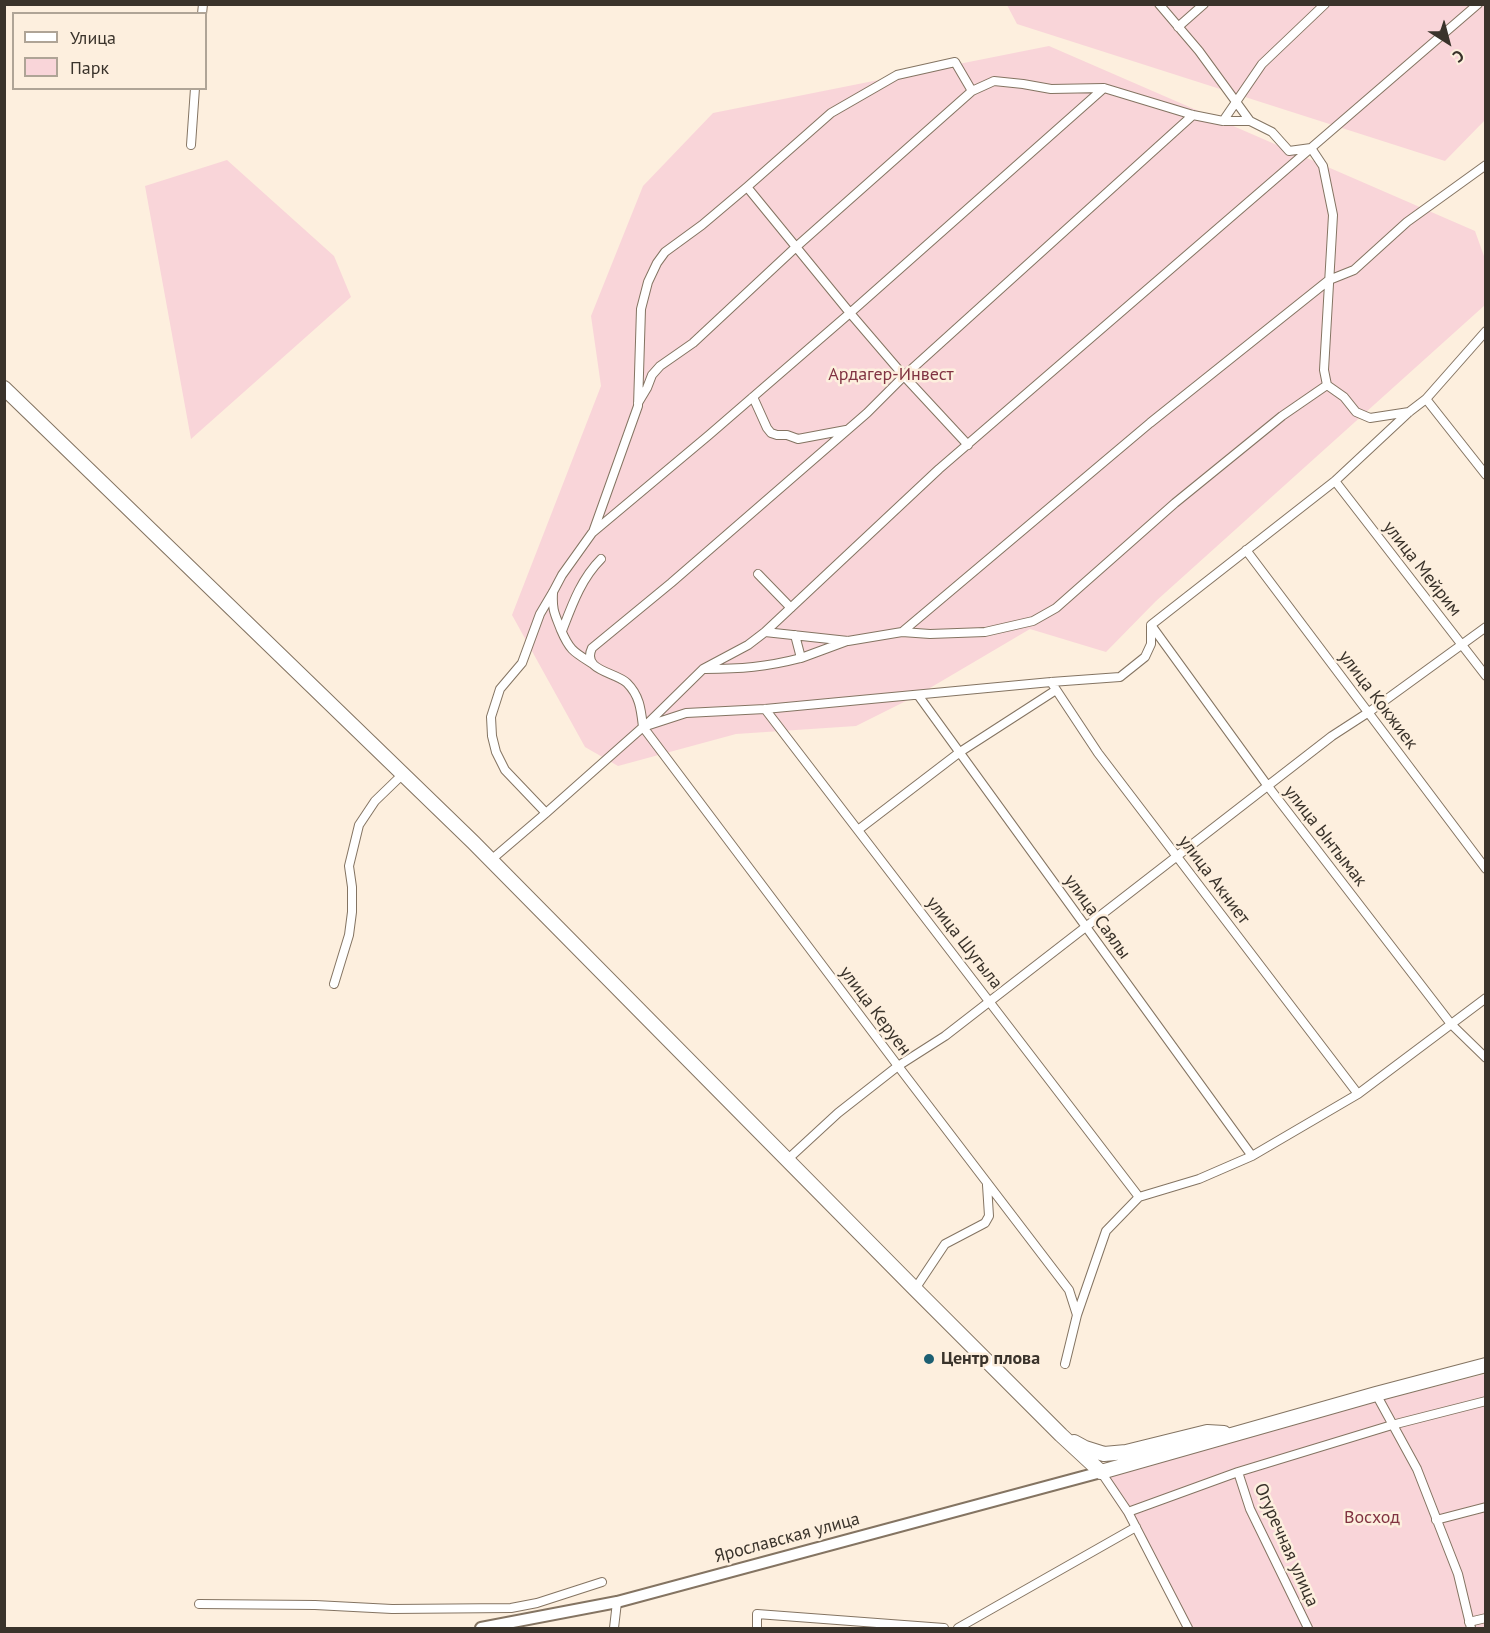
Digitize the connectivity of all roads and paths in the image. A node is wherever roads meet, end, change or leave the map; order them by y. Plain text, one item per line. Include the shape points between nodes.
1 (1159, 4) edge
2 (1204, 4) edge
3 (1325, 4) edge
4 (1478, 4) edge
5 (1178, 27) junction
6 (1104, 88) junction
7 (195, 90) edge
8 (972, 91) junction
9 (1236, 102) junction
10 (1193, 115) junction
11 (1223, 121) junction
12 (1250, 121) junction
13 (191, 145) dead end
14 (1311, 148) junction
15 (1485, 165) edge
16 (747, 187) junction
17 (796, 247) junction
18 (1329, 280) junction
19 (850, 313) junction
20 (1485, 331) edge
21 (904, 376) junction
22 (1326, 385) junction
23 (4, 388) edge
24 (753, 397) junction
25 (1426, 399) junction
26 (638, 403) junction
27 (1409, 412) junction
28 (847, 430) junction
29 (968, 445) junction
30 (1485, 475) edge
31 (1335, 481) junction
32 (592, 533) junction
33 (1246, 550) junction
34 (601, 559) dead end
35 (758, 574) dead end
36 (553, 592) junction
37 (790, 608) junction
38 (1151, 625) junction
39 (1485, 627) edge
40 (562, 631) junction
41 (765, 632) junction
42 (902, 632) junction
43 (795, 635) junction
44 (848, 640) junction
45 (1461, 644) junction
46 (801, 658) junction
47 (593, 665) junction
48 (703, 669) junction
49 (1485, 676) edge
50 (1051, 682) junction
51 (1056, 690) junction
52 (918, 695) junction
53 (765, 709) junction
54 (1369, 712) junction
55 (643, 727) junction
56 (960, 752) junction
57 (403, 774) junction
58 (1267, 785) junction
59 (546, 813) junction
60 (858, 830) junction
61 (1178, 857) junction
62 (491, 860) junction
63 (1485, 869) edge
64 (1087, 927) junction
65 (334, 984) dead end
66 (1485, 998) edge
67 (990, 1002) junction
68 (1451, 1023) junction
69 (1485, 1058) edge
70 (898, 1066) junction
71 (1358, 1094) junction
72 (1252, 1155) junction
73 (787, 1160) junction
74 (987, 1183) junction
75 (1139, 1197) junction
76 (915, 1290) junction
77 (1077, 1315) junction
78 (1065, 1364) dead end
79 (1485, 1365) edge
80 (1376, 1394) junction
81 (1485, 1401) edge
82 (1392, 1425) junction
83 (1239, 1433) junction
84 (1061, 1435) junction
85 (1101, 1472) junction
86 (1238, 1472) junction
87 (1485, 1507) edge
88 (1128, 1512) junction
89 (1436, 1520) junction
90 (1136, 1527) junction
91 (602, 1582) dead end
92 (617, 1602) junction
93 (199, 1604) dead end
94 (1485, 1618) edge
95 (1470, 1625) edge
96 (488, 1628) edge
97 (614, 1629) edge
98 (757, 1629) edge
99 (944, 1629) edge
100 (958, 1629) edge
101 (1188, 1629) edge
102 (1308, 1629) edge

1 - 5 street
2 - 5 street
3 - 9 street via 1262,64
4 - 14 street
5 - 9 street
6 - 8 street via 1051,89 994,81
6 - 10 street
6 - 19 street
7 - 13 street
8 - 16 street via 955,62 897,75 831,113
8 - 17 street
9 - 11 street
9 - 12 street
10 - 11 street
10 - 21 street
11 - 12 street
12 - 14 street via 1272,132 1289,151
14 - 18 street via 1323,166 1333,215
14 - 29 street
15 - 18 street via 1407,222 1354,270
16 - 17 street
16 - 26 street via 665,252 657,263 641,309
17 - 19 street
17 - 26 street via 693,343 660,366
18 - 22 street
18 - 42 street via 1150,423
19 - 21 street
19 - 24 street
20 - 25 street
21 - 28 street
21 - 29 street
22 - 27 street via 1344,397 1356,412 1370,418
22 - 42 street via 1184,496 1056,608 1033,621 985,632
23 - 57 highway
24 - 28 street via 771,433 798,439
24 - 32 street
25 - 27 street
25 - 30 street
26 - 32 street
27 - 31 street
28 - 47 street via 592,648 589,654
29 - 37 street
31 - 33 street
31 - 45 street, улица Мейрим
32 - 36 street
33 - 38 street
33 - 54 street, улица Кокжиек
34 - 40 street via 583,581
35 - 37 street
36 - 40 street via 554,616
36 - 59 street via 540,614 522,663 500,689 491,717 495,752 505,770
37 - 41 street
38 - 50 street via 1151,644 1145,657 1120,677
38 - 58 street, улица Ынтымак
39 - 45 street
40 - 47 street via 568,646
41 - 43 street
41 - 48 street
42 - 44 street
43 - 44 street
43 - 46 street
44 - 46 street
45 - 49 street, улица Мейрим
45 - 54 street
46 - 48 street via 747,669
47 - 55 street via 627,683 640,703
48 - 55 street
50 - 51 street, улица Акниет
50 - 52 street
51 - 56 street
51 - 61 street, улица Акниет via 1098,753
52 - 53 street
52 - 56 street, улица Саялы
53 - 55 street via 686,713
53 - 60 street, улица Шугыла
54 - 58 street
54 - 63 street, улица Кокжиек
55 - 59 street
55 - 70 street, улица Керуен
56 - 60 street
56 - 64 street, улица Саялы
57 - 62 highway
57 - 65 street via 375,801 359,825 349,866 349,935
58 - 61 street
58 - 68 street, улица Ынтымак
59 - 62 street
60 - 67 street, улица Шугыла
61 - 64 street
61 - 71 street, улица Акниет
62 - 73 highway
64 - 67 street
64 - 72 street, улица Саялы
66 - 68 street
67 - 70 street
67 - 75 street, улица Шугыла
68 - 69 street, улица Ынтымак
68 - 71 street
70 - 73 street
70 - 74 street, улица Керуен
71 - 72 street
72 - 75 street via 1199,1179
73 - 76 highway
74 - 76 street via 985,1223 945,1244
74 - 77 street, улица Керуен via 1069,1290
75 - 77 street via 1106,1231
76 - 84 highway
77 - 78 street
79 - 80 highway
80 - 82 street
80 - 83 highway
81 - 82 street
82 - 86 street
82 - 89 street via 1417,1469
83 - 84 highway via 1207,1432 1104,1454
83 - 85 highway
84 - 85 highway
85 - 88 street
85 - 92 main road, Ярославская улица
86 - 88 street
86 - 102 street, Огуречная улица via 1250,1509
87 - 89 street
88 - 90 street
89 - 95 street via 1458,1574
90 - 100 street
90 - 101 street
91 - 93 street via 537,1604 511,1608
92 - 96 main road, Ярославская улица
92 - 97 street
94 - 95 street
98 - 99 street via 757,1614

